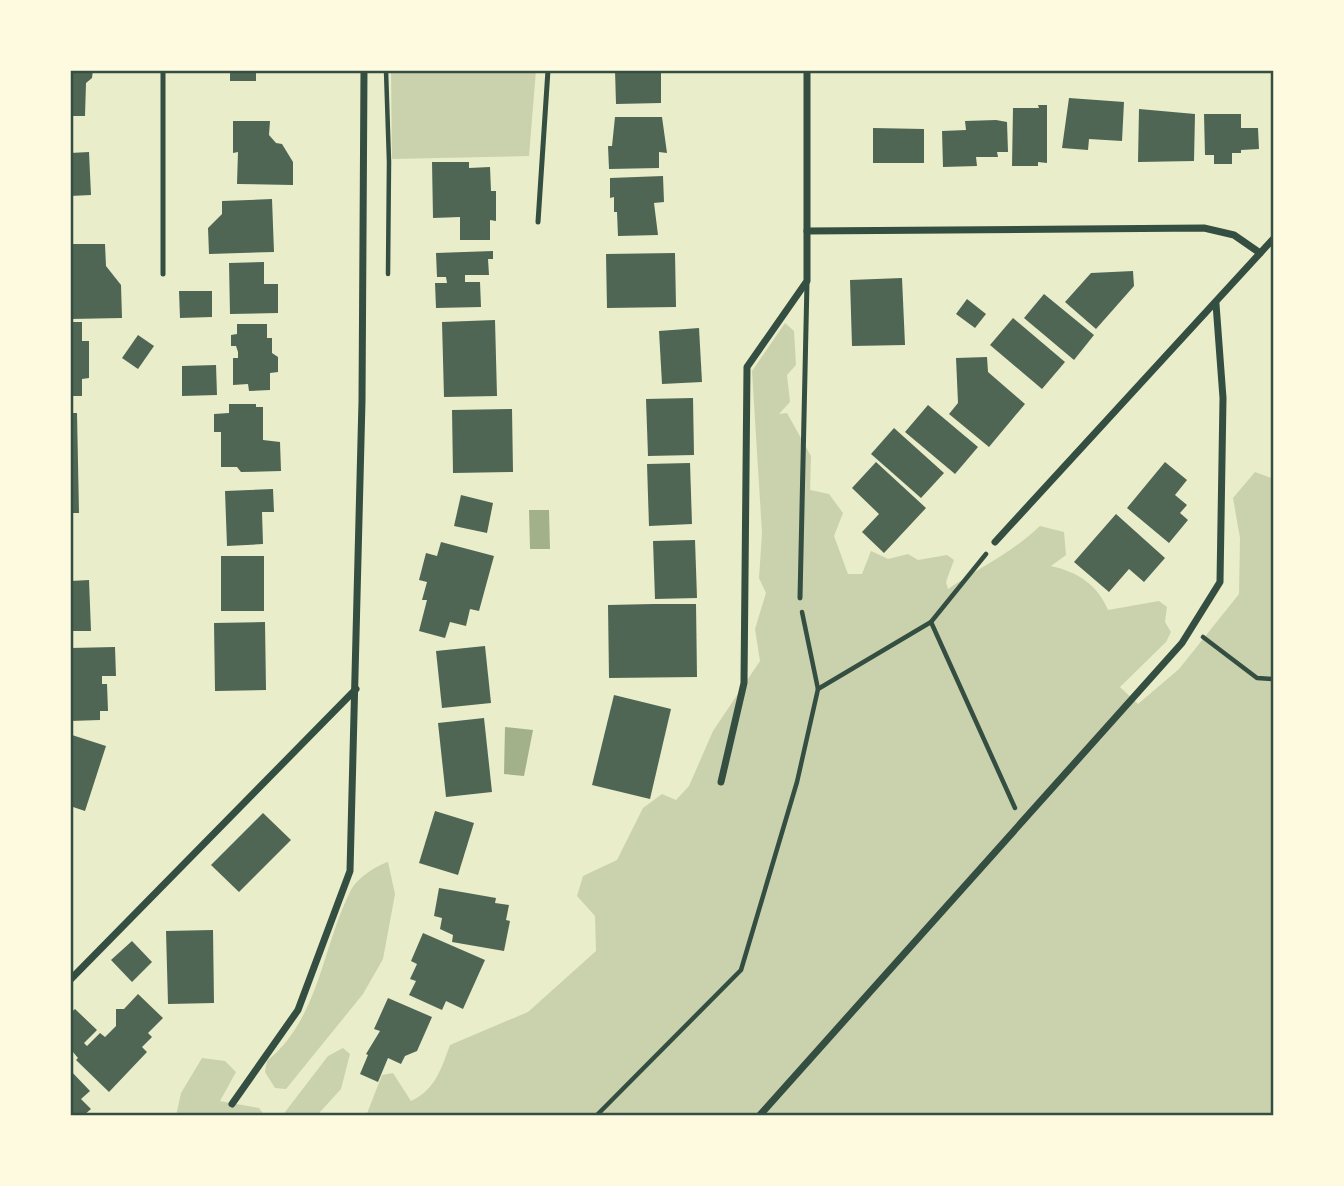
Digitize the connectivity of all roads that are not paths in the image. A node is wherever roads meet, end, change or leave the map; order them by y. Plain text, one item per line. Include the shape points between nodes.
1 (163, 70) edge
2 (364, 70) edge
3 (548, 70) edge
4 (807, 70) edge
5 (538, 222) dead end
6 (807, 231) junction
7 (1274, 238) edge
8 (1261, 253) junction
9 (163, 274) dead end
10 (807, 281) junction
11 (1216, 304) junction
12 (995, 542) road end
13 (800, 598) road end
14 (356, 689) junction
15 (721, 782) dead end
16 (70, 979) edge
17 (232, 1104) dead end
18 (759, 1116) edge

1 - 9 lane
2 - 14 street
3 - 5 lane
4 - 6 street
6 - 8 street via 1204,228 1234,235
6 - 10 street
7 - 8 street
8 - 11 street
10 - 13 lane
10 - 15 street via 747,368 744,683
11 - 12 street
11 - 18 street via 1223,398 1220,582 1182,643
14 - 16 street
14 - 17 street via 350,871 298,1010

